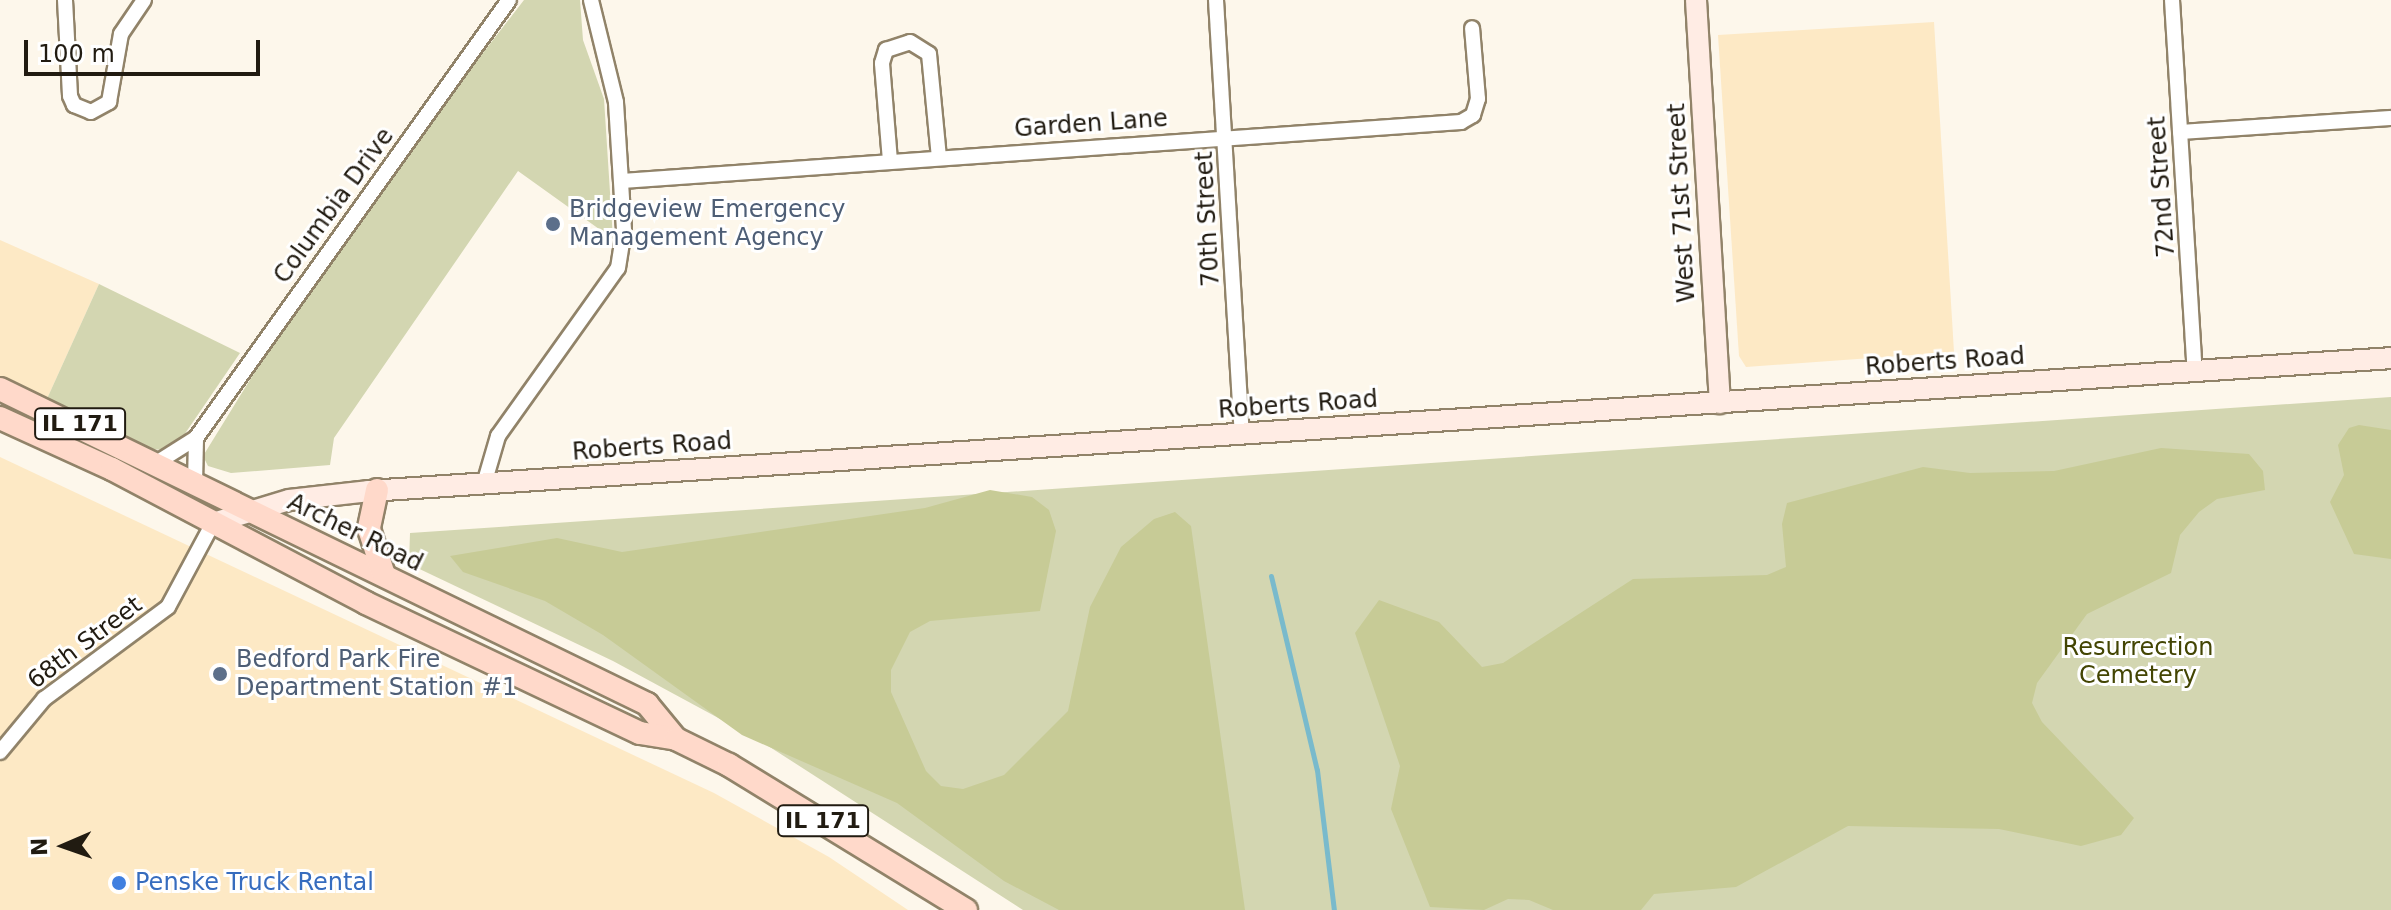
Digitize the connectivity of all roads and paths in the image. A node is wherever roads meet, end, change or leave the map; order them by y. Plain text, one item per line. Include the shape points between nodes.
1 (65, 0) edge
2 (144, 0) edge
3 (509, 0) edge
4 (591, 0) edge
5 (1216, 0) edge
6 (1696, 0) edge
7 (2172, 0) edge
8 (1472, 28) dead end
9 (2391, 118) edge
10 (2180, 132) junction
11 (1225, 137) junction
12 (939, 157) junction
13 (890, 161) junction
14 (622, 181) junction
15 (2391, 358) edge
16 (2195, 372) junction
17 (0, 389) edge
18 (1720, 403) junction
19 (0, 418) edge
20 (1242, 435) junction
21 (196, 438) junction
22 (158, 462) junction
23 (195, 483) junction
24 (484, 484) junction
25 (377, 490) junction
26 (255, 514) junction
27 (213, 523) junction
28 (384, 575) junction
29 (676, 739) junction
30 (0, 752) edge
31 (966, 910) edge

1 - 2 street via 70,96 74,105 91,112 109,102 121,34
3 - 21 street, Columbia Drive
4 - 14 street via 596,36 613,82
5 - 11 street, 70th Street
6 - 18 street, West 71st Street
7 - 10 street, 72nd Street
8 - 11 street, Garden Lane via 1478,99 1473,115 1461,122
9 - 10 street
10 - 16 street, 72nd Street
11 - 12 street, Garden Lane
11 - 20 street, 70th Street
12 - 13 street, Garden Lane
12 - 13 street via 929,54 910,42 886,50 882,63
13 - 14 street, Garden Lane
14 - 24 street via 624,230 618,268 498,436
15 - 16 street, Roberts Road
16 - 18 street, Roberts Road
17 - 22 main road, Archer Road / IL 171
18 - 20 street, Roberts Road
19 - 27 main road, Archer Road / IL 171
20 - 24 street, Roberts Road
21 - 22 street, Columbia Drive
21 - 23 street
22 - 23 main road, Archer Road / IL 171
23 - 26 main road, Archer Road / IL 171
24 - 25 street, Roberts Road
25 - 26 street, Roberts Road via 289,500
25 - 28 main road via 369,529
26 - 27 street, Roberts Road
26 - 28 main road, Archer Road / IL 171
27 - 29 main road, Archer Road / IL 171 via 640,733
27 - 30 street, 68th Street via 168,607 44,699
28 - 29 main road, Archer Road / IL 171 via 647,704
29 - 31 main road, Archer Road / IL 171

